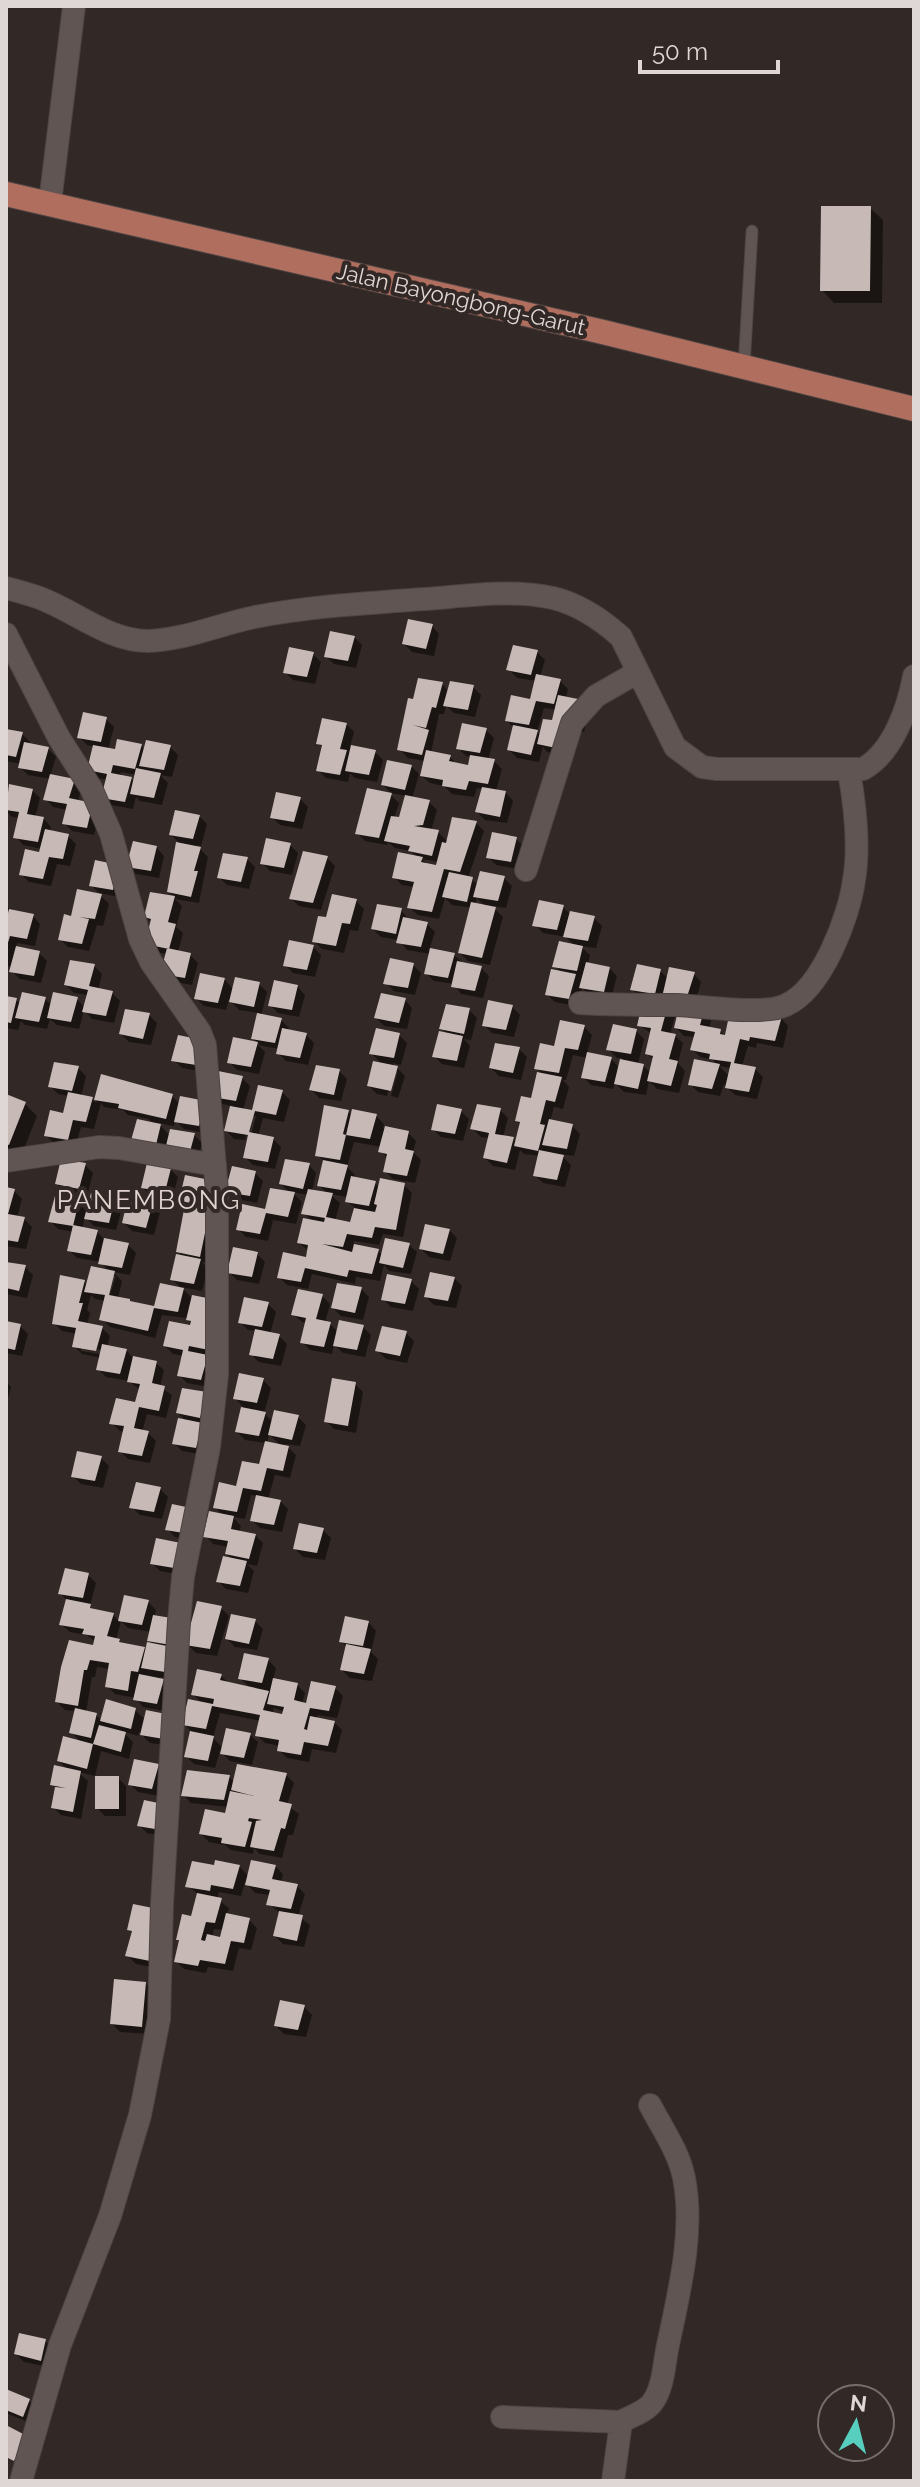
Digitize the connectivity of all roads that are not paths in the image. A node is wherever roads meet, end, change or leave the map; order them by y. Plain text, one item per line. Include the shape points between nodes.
1 (74, 6) edge
2 (6, 194) edge
3 (50, 203) junction
4 (752, 231) dead end
5 (744, 367) junction
6 (914, 409) edge
7 (6, 588) edge
8 (6, 634) edge
9 (637, 674) junction
10 (914, 676) edge
11 (850, 780) junction
12 (526, 870) dead end
13 (580, 1003) dead end
14 (6, 1161) edge
15 (215, 1165) junction
16 (650, 2105) dead end
17 (502, 2417) dead end
18 (621, 2422) junction
19 (21, 2481) edge
20 (613, 2481) edge

1 - 3 street
2 - 3 main road, Jalan Bayongbong-Garut
3 - 5 main road, Jalan Bayongbong-Garut
4 - 5 lane
5 - 6 main road, Jalan Bayongbong-Garut
7 - 9 street via 47,601 112,634 149,641 291,612 502,593 551,598 612,628
8 - 15 street via 91,788 151,962 200,1032
9 - 11 street via 675,747 702,767
9 - 12 street via 596,696 572,723
10 - 11 street via 903,717 873,763
11 - 13 street via 854,880 828,956 811,984 789,1005 745,1009
14 - 15 street via 99,1147
15 - 19 street via 217,1375 179,1621 159,2019 140,2115 110,2216 60,2345
16 - 18 street via 677,2156 688,2208 676,2304 656,2396 646,2409
17 - 18 street
18 - 20 street

